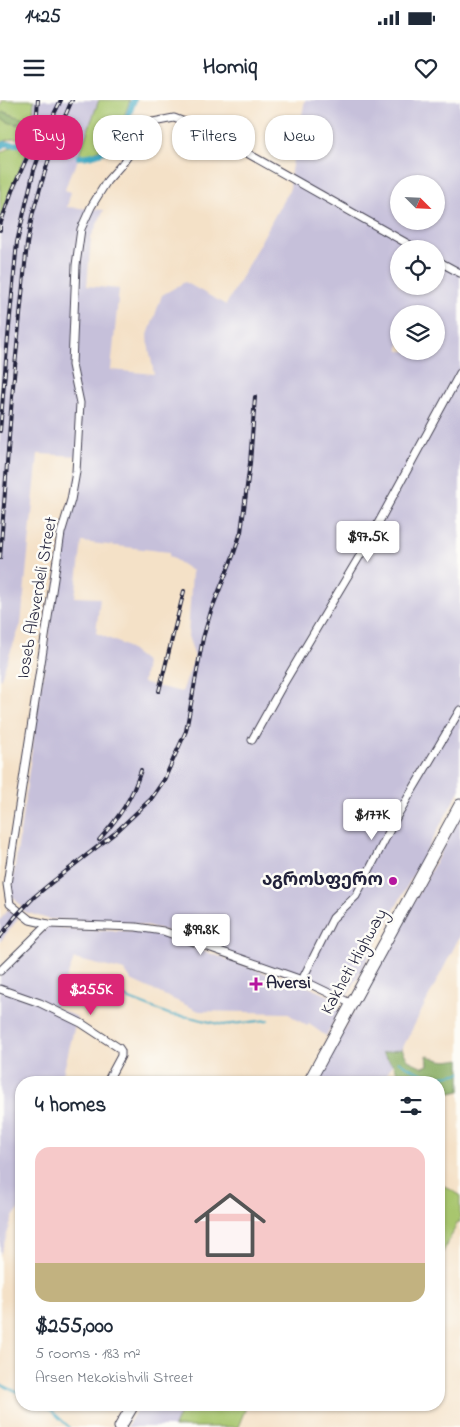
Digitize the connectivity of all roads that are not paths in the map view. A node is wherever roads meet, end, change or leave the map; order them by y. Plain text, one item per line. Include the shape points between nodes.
1 (401, 240) edge
2 (445, 265) edge
3 (460, 273) edge
4 (460, 373) edge
5 (460, 710) edge
6 (252, 740) dead end
7 (460, 805) edge
8 (48, 924) junction
9 (0, 971) edge
10 (302, 980) junction
11 (0, 989) edge
12 (352, 1004) junction
13 (110, 1076) edge
14 (312, 1076) edge
15 (129, 1411) edge
16 (120, 1427) edge

1 - 8 street, Ioseb Alaverdeli Street via 206,130 174,118 153,122 91,207 81,230 76,266 72,365 80,403 76,472 61,534 8,884 10,904 30,920
2 - 3 street
4 - 6 street via 368,542
5 - 10 street via 397,816 356,896 333,918
7 - 12 highway, Kakheti Highway
8 - 9 street
8 - 10 street, Ioseb Alaverdeli Street via 129,926 163,931
10 - 12 street, Ioseb Alaverdeli Street
11 - 13 street via 40,1003 81,1023 119,1048 121,1056
12 - 14 highway, Kakheti Highway
15 - 16 highway

